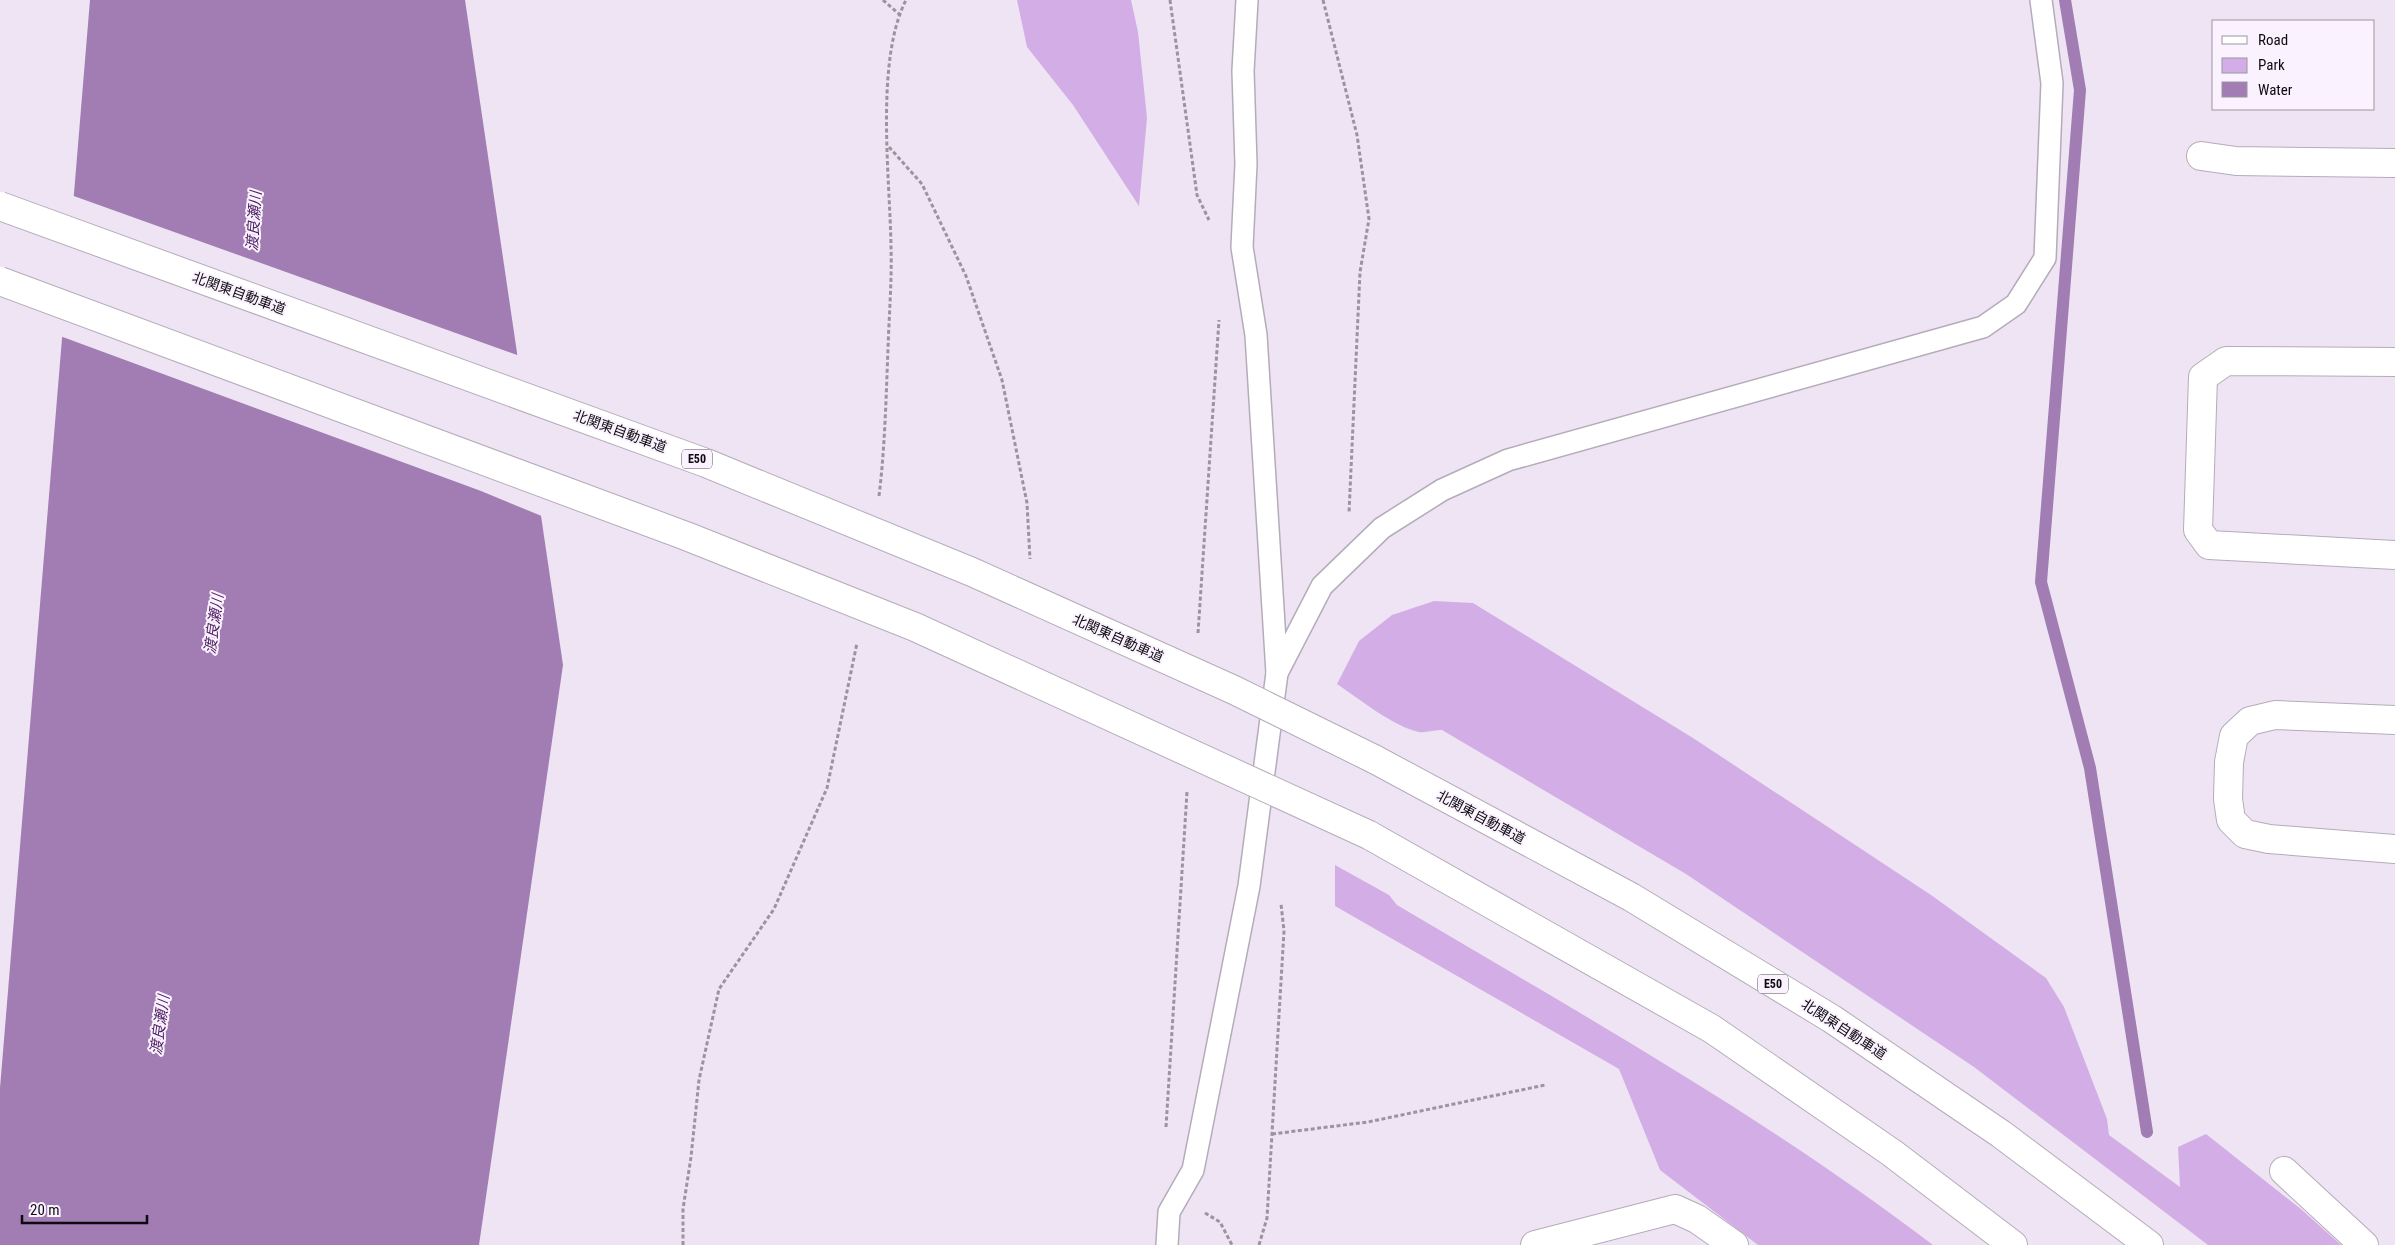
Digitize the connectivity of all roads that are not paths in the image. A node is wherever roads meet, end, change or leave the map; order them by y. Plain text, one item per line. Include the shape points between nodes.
1 (1247, 0) edge
2 (2041, 0) edge
3 (2201, 156) dead end
4 (2395, 163) edge
5 (0, 206) edge
6 (0, 281) edge
7 (2395, 362) edge
8 (2395, 554) edge
9 (1277, 673) junction
10 (2395, 720) edge
11 (2395, 849) edge
12 (2284, 1171) dead end
13 (1167, 1245) edge
14 (1536, 1245) edge
15 (1734, 1245) edge
16 (2013, 1245) edge
17 (2149, 1245) edge
18 (2364, 1245) edge

1 - 9 lane via 1242,71 1246,164 1242,247 1256,335
2 - 9 lane via 2052,83 2045,258 2016,304 1983,328 1508,460 1442,490 1382,528 1322,586
3 - 4 main road via 2236,161
5 - 17 main road, 北関東自動車道 / E50, bridge via 706,462 972,572 1234,690 1374,760 1631,897 1832,1019 2001,1134
6 - 16 main road, bridge via 677,533 915,627 1369,834 1712,1029 1892,1153
7 - 8 main road via 2226,361 2203,376 2198,530 2209,545
9 - 13 lane via 1248,886 1193,1170 1169,1212
10 - 11 main road via 2275,715 2250,721 2234,736 2229,762 2228,799 2231,820 2245,834 2269,839
12 - 18 main road
14 - 15 main road via 1675,1209 1697,1219

